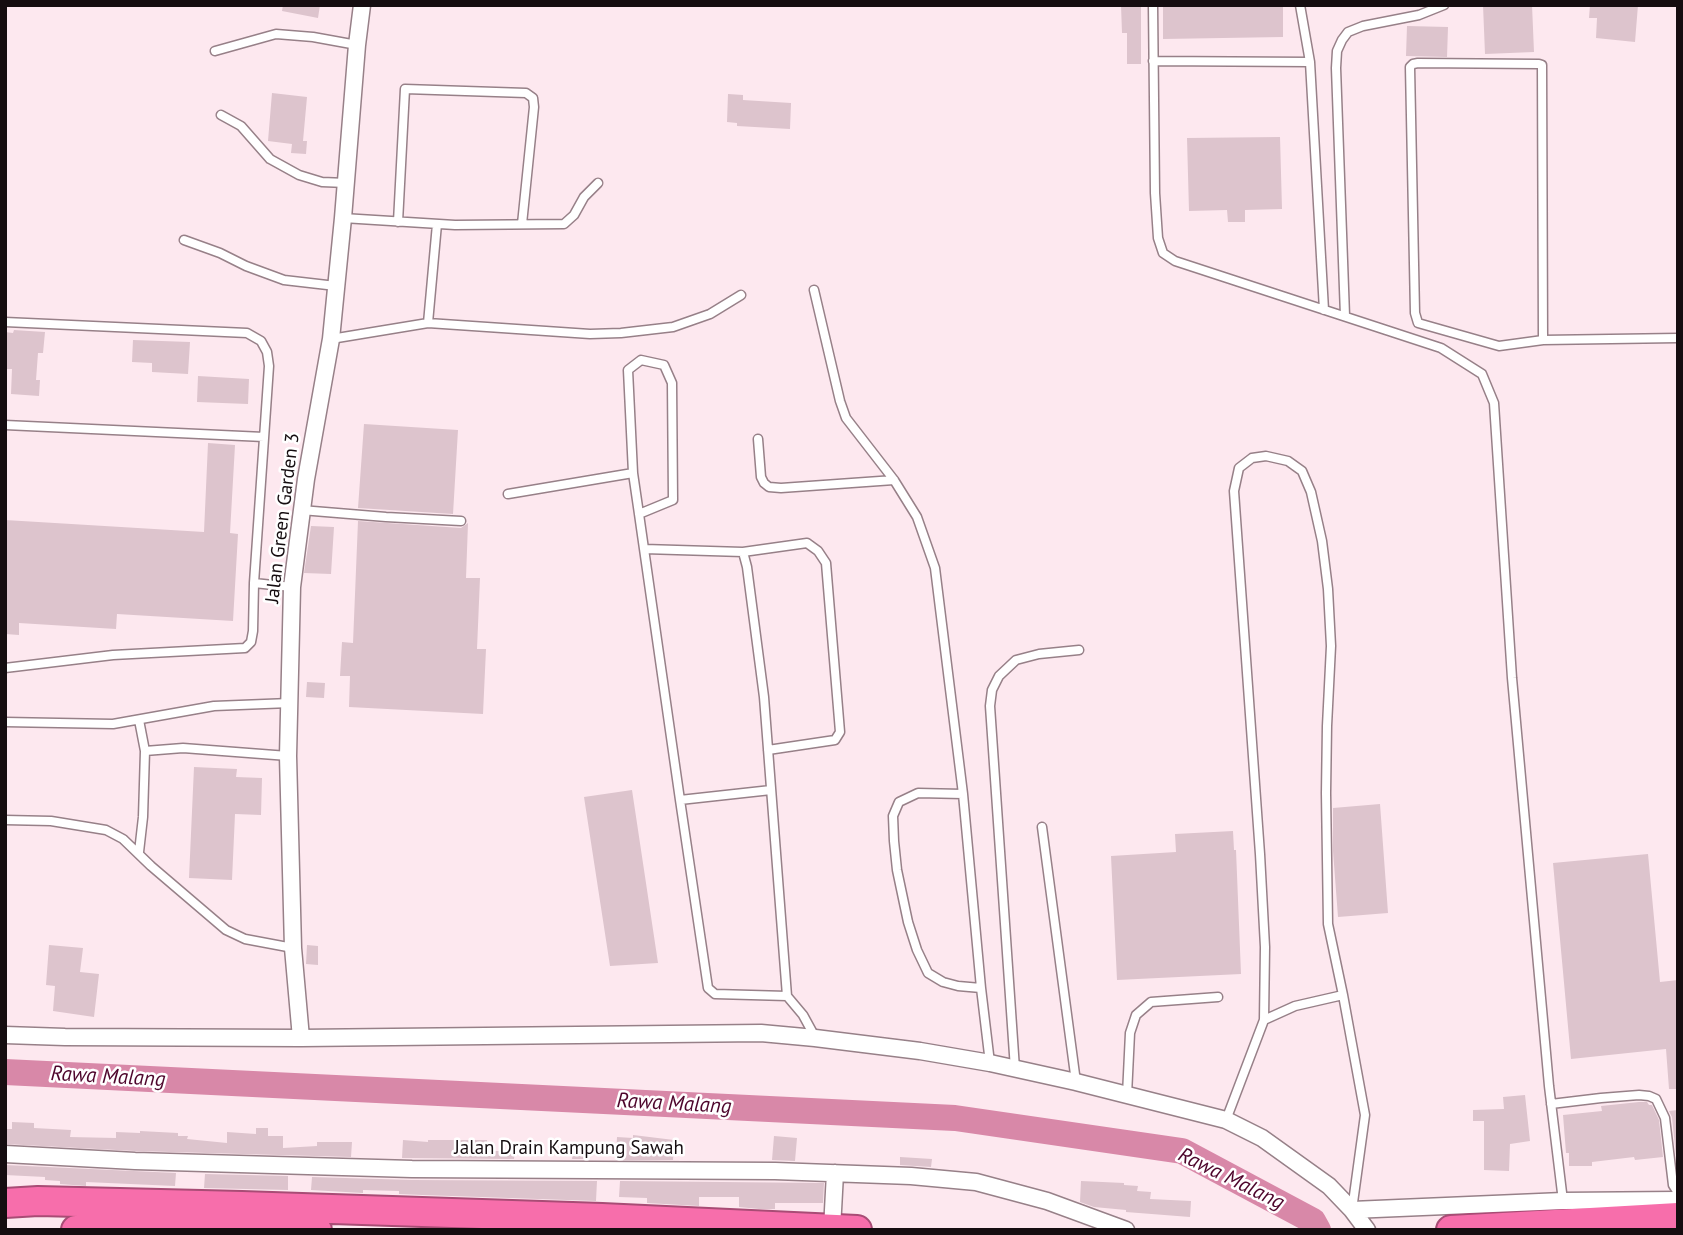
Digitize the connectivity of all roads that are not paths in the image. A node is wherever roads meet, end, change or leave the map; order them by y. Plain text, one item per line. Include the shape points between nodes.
1 (362, 5) edge
2 (1153, 5) edge
3 (1300, 5) edge
4 (1444, 5) edge
5 (357, 45) junction
6 (215, 51) dead end
7 (1153, 61) junction
8 (1310, 62) junction
9 (221, 116) dead end
10 (346, 183) junction
11 (598, 183) dead end
12 (343, 218) junction
13 (398, 222) junction
14 (437, 224) junction
15 (522, 224) junction
16 (184, 240) dead end
17 (336, 286) junction
18 (814, 290) dead end
19 (741, 295) dead end
20 (1324, 310) junction
21 (1345, 316) junction
22 (5, 322) edge
23 (428, 323) junction
24 (331, 338) junction
25 (1678, 338) edge
26 (1543, 340) junction
27 (5, 425) edge
28 (264, 437) junction
29 (758, 439) dead end
30 (633, 473) junction
31 (894, 480) junction
32 (508, 494) dead end
33 (301, 510) junction
34 (639, 514) junction
35 (461, 521) dead end
36 (644, 549) junction
37 (743, 552) junction
38 (254, 583) junction
39 (292, 587) junction
40 (1079, 650) dead end
41 (5, 668) edge
42 (290, 703) junction
43 (139, 720) junction
44 (5, 722) edge
45 (768, 750) junction
46 (145, 751) junction
47 (288, 756) junction
48 (771, 790) junction
49 (963, 794) junction
50 (680, 800) junction
51 (5, 820) edge
52 (1042, 827) dead end
53 (139, 852) junction
54 (293, 948) junction
55 (981, 988) junction
56 (1343, 995) junction
57 (786, 996) junction
58 (1218, 997) dead end
59 (1264, 1020) junction
60 (5, 1035) edge
61 (301, 1038) junction
62 (816, 1038) junction
63 (990, 1063) junction
64 (1015, 1069) junction
65 (1076, 1082) junction
66 (1127, 1095) junction
67 (1551, 1104) junction
68 (1226, 1121) junction
69 (5, 1154) edge
70 (835, 1173) junction
71 (1678, 1194) edge
72 (1678, 1200) edge
73 (1563, 1201) junction
74 (5, 1203) edge
75 (1352, 1210) junction
76 (1678, 1217) edge
77 (844, 1229) edge
78 (76, 1230) edge
79 (317, 1230) edge
80 (1126, 1230) edge
81 (1367, 1230) edge
82 (1451, 1230) edge

1 - 5 street, Jalan Green Garden 3
2 - 7 lane
3 - 8 lane
4 - 21 lane via 1348,32 1337,51
5 - 6 lane via 276,34
5 - 10 street, Jalan Green Garden 3
7 - 8 lane
7 - 20 lane via 1155,193 1163,253 1175,261
8 - 20 lane
9 - 10 lane via 241,126 270,159 289,170 321,182
10 - 12 street, Jalan Green Garden 3
11 - 15 lane via 564,224
12 - 13 lane
12 - 17 street, Jalan Green Garden 3
13 - 14 lane
13 - 15 lane via 405,89 526,93 533,98
14 - 15 lane
14 - 23 lane
16 - 17 lane via 284,279
17 - 24 street, Jalan Green Garden 3
18 - 31 lane via 846,418
19 - 23 lane via 710,314 673,327 621,333
20 - 21 lane
21 - 67 lane via 1441,348 1482,374 1494,403 1511,678
22 - 28 lane via 247,333 261,341 267,352
23 - 24 lane
24 - 33 street, Jalan Green Garden 3
25 - 26 lane
26 - 26 lane via 1499,346 1418,323 1413,64 1542,65
27 - 28 lane
28 - 38 lane
29 - 31 lane via 761,477 769,487
30 - 32 lane
30 - 34 lane
30 - 34 lane via 628,370 640,360 664,365 672,383 673,500
31 - 49 lane via 917,517 936,568
33 - 35 lane
33 - 39 street, Jalan Green Garden 3
34 - 36 lane
36 - 37 lane
36 - 50 lane
37 - 45 lane
37 - 45 lane via 807,543 826,563 840,732 835,740
38 - 39 lane
38 - 41 lane via 253,631 245,648 113,655
39 - 42 street, Jalan Green Garden 3
40 - 64 lane via 1016,660 999,676 992,691
42 - 43 lane via 214,706
42 - 47 street, Jalan Green Garden 3
43 - 44 lane via 113,724
43 - 46 lane
45 - 48 lane
46 - 47 lane via 183,748
46 - 53 lane
47 - 54 street, Jalan Green Garden 3
48 - 50 lane
48 - 57 lane
49 - 55 lane
49 - 55 lane via 918,793 899,802 893,816 894,841 908,922 928,973 943,982
50 - 57 lane via 708,988 715,994
51 - 53 lane via 51,821 106,830
52 - 65 lane
53 - 54 lane via 226,930 245,939
54 - 61 street, Jalan Green Garden 3
55 - 63 lane
56 - 59 lane via 1295,1006
56 - 59 lane via 1328,924 1331,646 1322,541 1302,471 1288,461 1252,458 1239,468 1234,491 1260,854
56 - 75 lane via 1364,1115
57 - 62 lane
58 - 66 lane via 1151,1002 1136,1015 1130,1033
59 - 68 lane
60 - 61 street
61 - 62 street via 761,1034
62 - 63 street
63 - 64 street
64 - 65 street
65 - 66 street
66 - 68 street
67 - 71 lane via 1639,1095 1656,1099 1665,1118
67 - 73 lane
68 - 75 street via 1262,1138 1301,1165
69 - 70 street, Jalan Drain Kampung Sawah via 412,1169
70 - 77 street
70 - 80 street, Jalan Drain Kampung Sawah via 976,1182 1047,1201
72 - 73 street
73 - 75 street
74 - 77 highway via 242,1206
75 - 81 street
76 - 82 highway
78 - 79 highway

